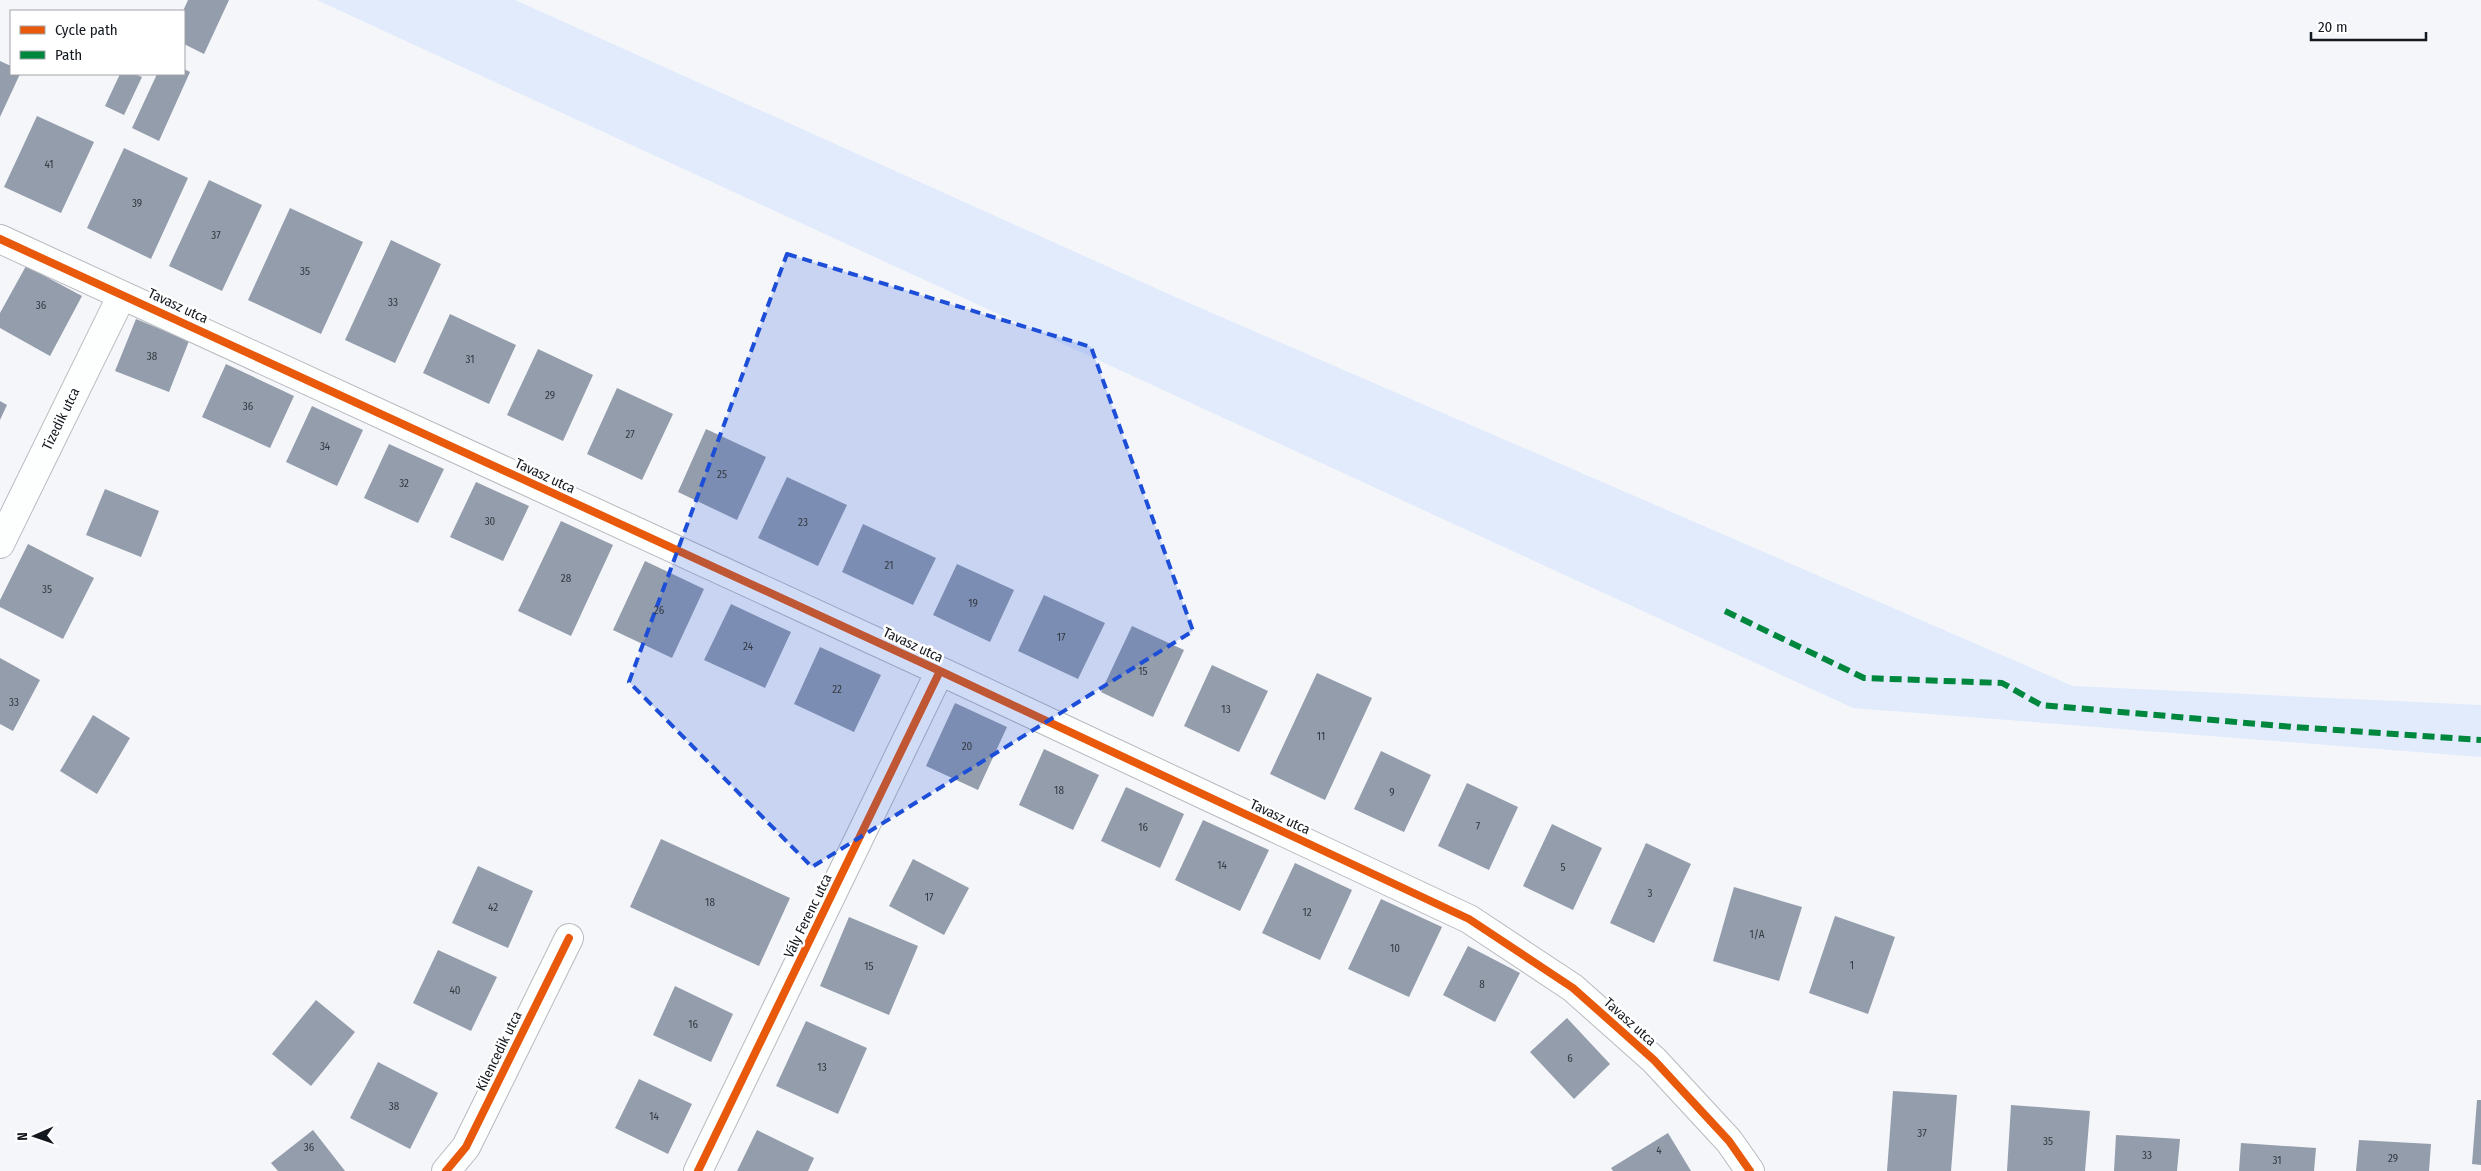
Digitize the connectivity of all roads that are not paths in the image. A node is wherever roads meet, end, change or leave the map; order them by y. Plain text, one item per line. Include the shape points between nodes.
1 (0, 239) edge
2 (122, 294) junction
3 (0, 544) edge
4 (940, 671) junction
5 (569, 938) dead end
6 (446, 1171) edge
7 (698, 1171) edge
8 (1750, 1171) edge

1 - 2 street, Tavasz utca
2 - 3 street, Tizedik utca
2 - 4 street, Tavasz utca
4 - 7 street, Vály Ferenc utca
4 - 8 street, Tavasz utca via 1468,919 1573,988 1654,1060 1729,1141
5 - 6 street, Kilencedik utca via 466,1147

